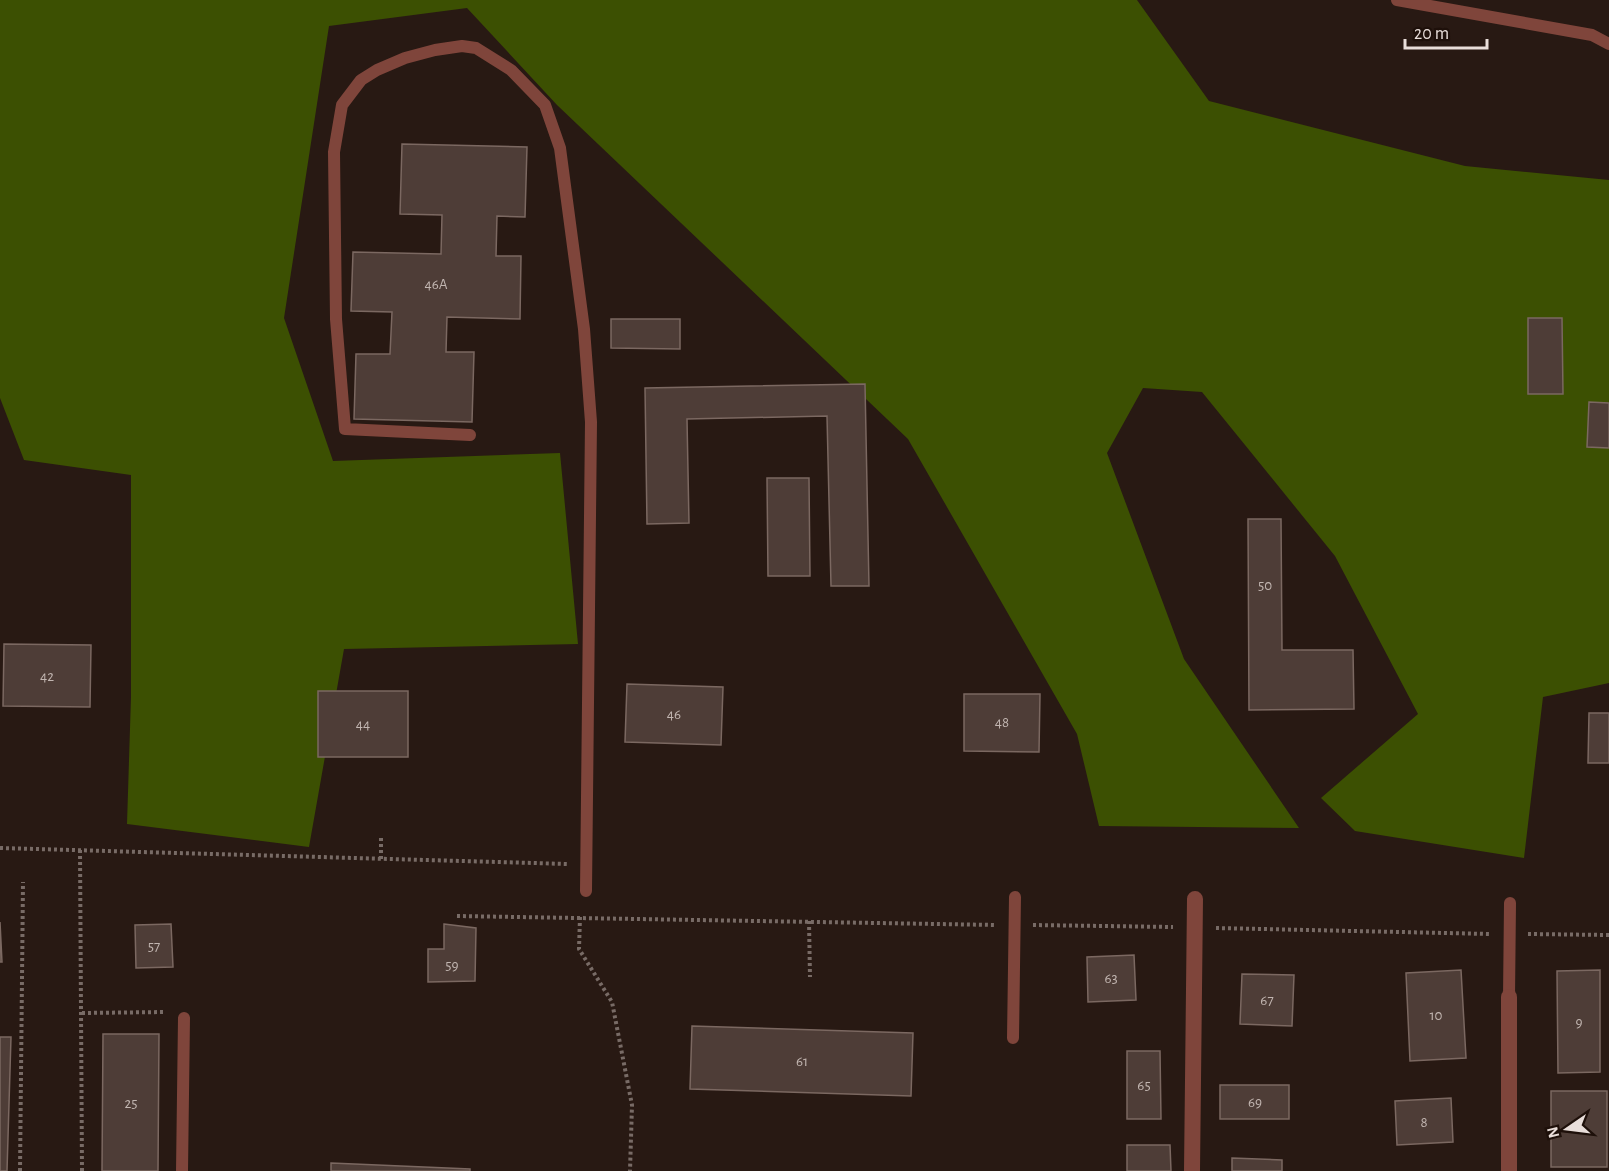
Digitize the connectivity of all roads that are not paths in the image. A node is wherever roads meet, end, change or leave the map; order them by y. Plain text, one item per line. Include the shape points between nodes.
1 (1397, 0) edge
2 (1609, 44) edge
3 (470, 435) dead end
4 (586, 891) dead end
5 (1015, 897) dead end
6 (1195, 898) dead end
7 (1510, 903) dead end
8 (1509, 998) joint
9 (184, 1018) road end
10 (1013, 1038) dead end
11 (183, 1171) edge
12 (1192, 1171) edge
13 (1509, 1171) edge

1 - 2 lane via 1592,35
3 - 4 lane via 345,429 335,295 334,152 342,105 361,80 377,70 405,58 462,45 490,56 526,85 545,105 560,148 584,328 591,422
5 - 10 lane
6 - 12 street
7 - 8 lane
8 - 13 street
9 - 11 lane

